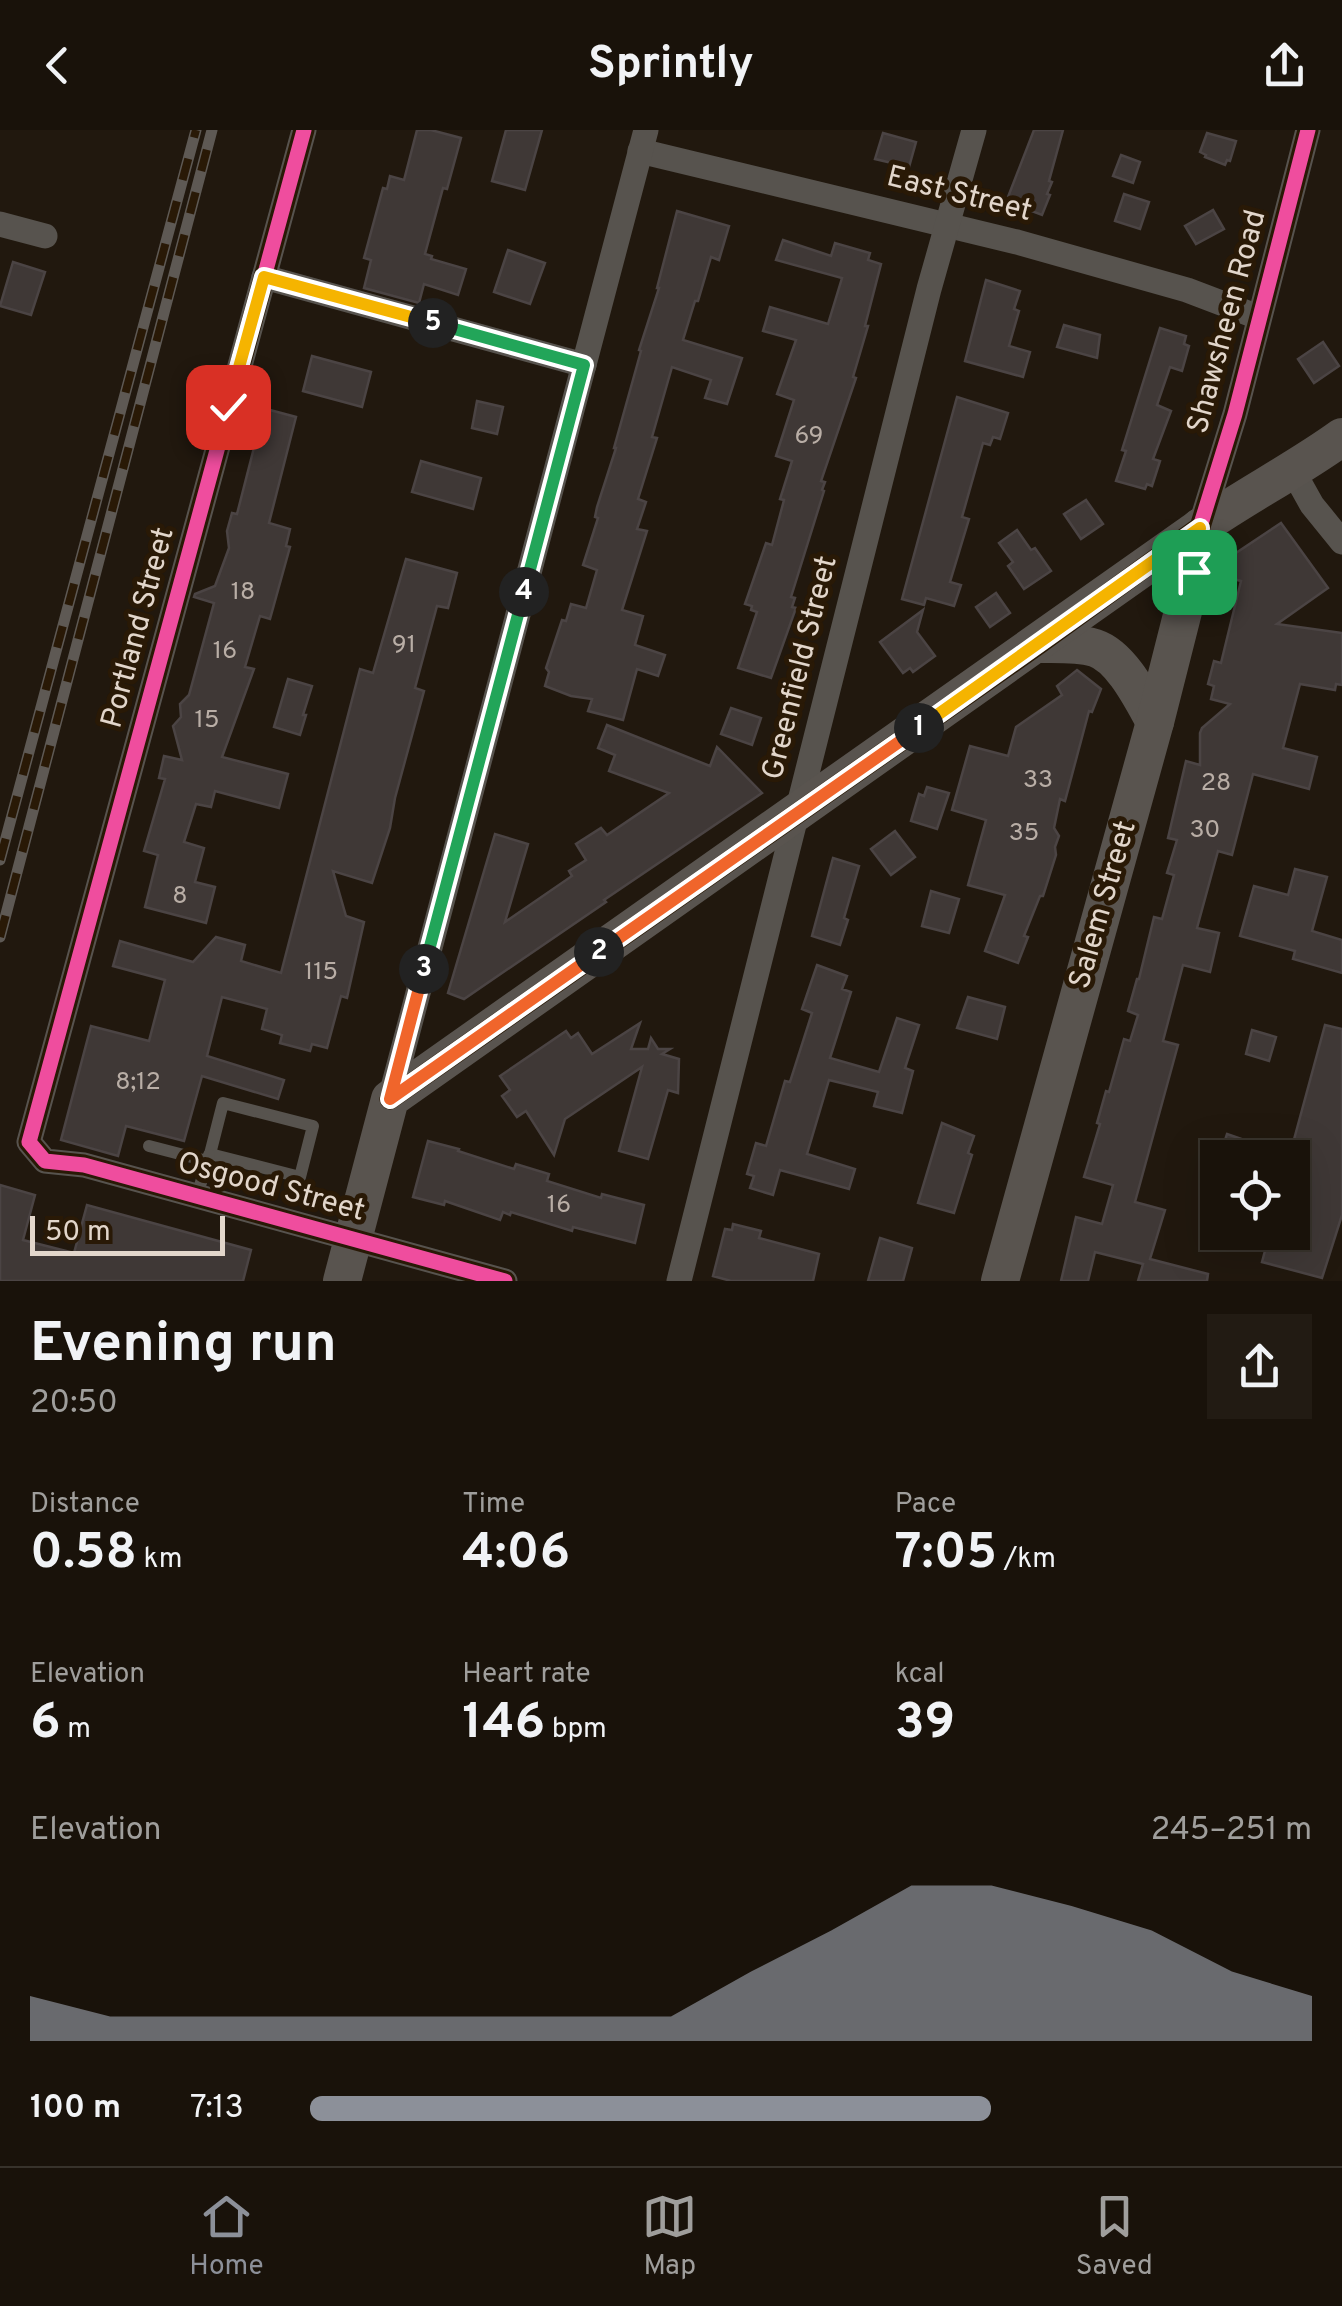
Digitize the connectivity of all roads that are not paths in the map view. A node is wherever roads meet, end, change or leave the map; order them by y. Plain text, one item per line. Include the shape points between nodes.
1 (304, 130) edge
2 (974, 130) edge
3 (1308, 130) edge
4 (643, 140) edge
5 (0, 224) edge
6 (947, 226) junction
7 (45, 236) dead end
8 (264, 277) junction
9 (1258, 318) junction
10 (584, 365) junction
11 (1342, 437) edge
12 (1293, 471) junction
13 (1200, 528) junction
14 (1342, 542) edge
15 (1039, 644) junction
16 (1155, 722) junction
17 (798, 813) junction
18 (390, 1099) junction
19 (29, 1142) joint
20 (149, 1146) dead end
21 (208, 1158) junction
22 (197, 1196) junction
23 (353, 1239) junction
24 (342, 1281) edge
25 (505, 1281) edge
26 (679, 1281) edge
27 (1000, 1281) edge

1 - 8 street, Portland Street
2 - 6 street, Greenfield Street
3 - 9 street, Shawsheen Road
4 - 6 street, East Street
4 - 10 street
5 - 7 street
6 - 9 street, East Street via 1187,290
6 - 17 street, Greenfield Street
8 - 10 street
8 - 19 street, Portland Street
9 - 13 street, Shawsheen Road
10 - 18 street
11 - 12 street
12 - 13 street
12 - 14 street
13 - 15 street
13 - 16 street, Salem Street
15 - 16 street via 1098,649 1130,680
15 - 17 street
16 - 27 street, Salem Street
17 - 18 street
17 - 26 street, Greenfield Street
18 - 23 street
19 - 22 street, Osgood Street via 46,1161
20 - 21 lane
21 - 21 lane via 223,1103 313,1126 300,1177
21 - 22 lane
22 - 23 street, Osgood Street
23 - 24 street
23 - 25 street, Osgood Street

